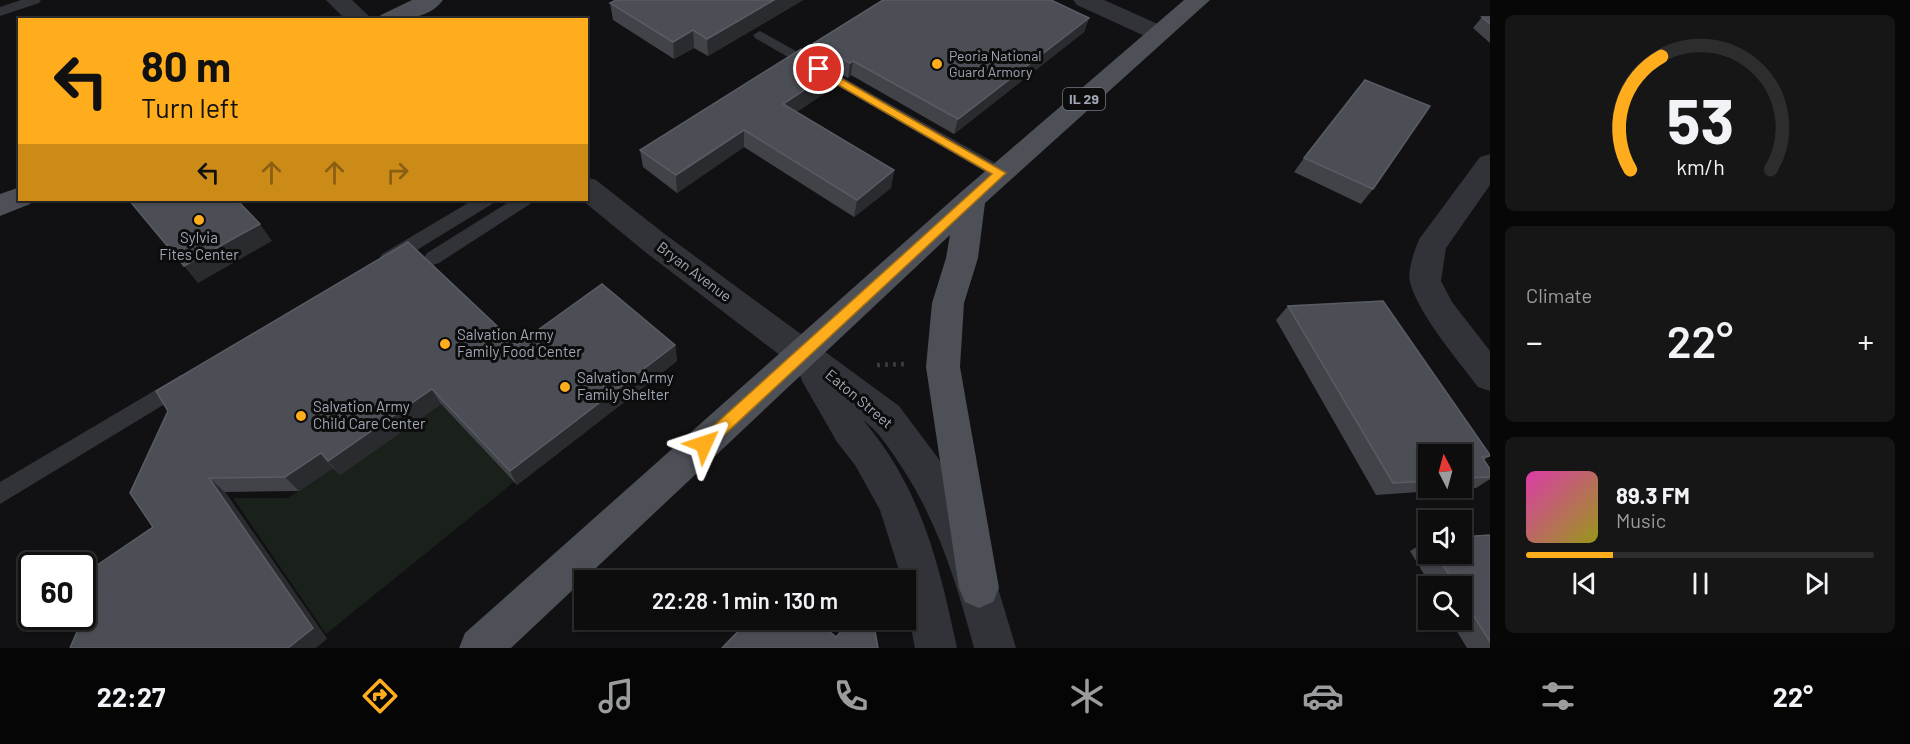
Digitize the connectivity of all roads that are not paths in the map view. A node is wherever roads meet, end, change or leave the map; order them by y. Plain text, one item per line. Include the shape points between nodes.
1 (34, 0) edge
2 (338, 0) edge
3 (431, 0) edge
4 (1085, 0) edge
5 (1198, 0) edge
6 (0, 12) edge
7 (359, 18) edge
8 (393, 18) edge
9 (1158, 33) junction
10 (760, 35) edge
11 (1490, 164) edge
12 (1000, 173) junction
13 (588, 189) edge
14 (18, 198) edge
15 (971, 199) junction
16 (484, 201) edge
17 (522, 201) edge
18 (0, 206) edge
19 (433, 258) dead end
20 (374, 267) edge
21 (804, 354) junction
22 (196, 375) edge
23 (1490, 377) edge
24 (0, 495) edge
25 (979, 588) junction
26 (480, 648) edge
27 (936, 648) edge
28 (995, 648) edge

1 - 6 lane
2 - 7 street
3 - 8 main road
4 - 9 street
5 - 9 main road, IL 29
9 - 12 main road, IL 29
10 - 12 lane
11 - 23 street via 1431,246 1425,281 1440,311
12 - 15 main road, IL 29
13 - 21 street, Bryan Avenue
14 - 18 main road
15 - 21 main road, IL 29
15 - 25 main road via 962,258 948,303 943,367
16 - 20 lane
17 - 19 lane
21 - 25 street, Eaton Street via 886,417 910,445 936,486
21 - 26 main road, IL 29
21 - 27 street, Eaton Street via 898,506 923,584
22 - 24 lane
25 - 28 street, Eaton Street

